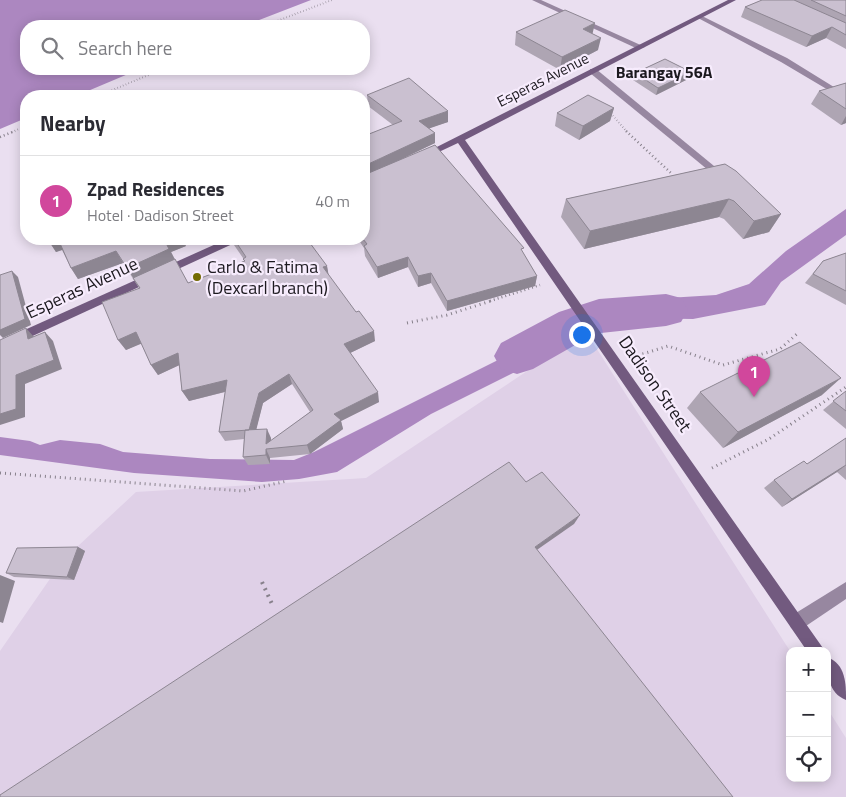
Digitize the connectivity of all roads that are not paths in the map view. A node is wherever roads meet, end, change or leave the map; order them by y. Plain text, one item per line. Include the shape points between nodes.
1 (535, 0) edge
2 (733, 0) edge
3 (700, 17) junction
4 (641, 47) junction
5 (593, 72) junction
6 (838, 92) edge
7 (460, 139) junction
8 (416, 159) edge
9 (728, 182) edge
10 (222, 245) edge
11 (0, 346) edge
12 (846, 590) edge
13 (797, 622) junction
14 (814, 647) edge
15 (831, 671) edge
16 (846, 692) edge

1 - 4 street
2 - 3 street, Esperas Avenue
3 - 4 street, Esperas Avenue
3 - 6 street
4 - 5 street, Esperas Avenue
5 - 7 street, Esperas Avenue
5 - 9 street
7 - 8 street, Esperas Avenue
7 - 13 street, Dadison Street
10 - 11 street, Esperas Avenue
12 - 13 street
13 - 14 street, Dadison Street
15 - 16 street

